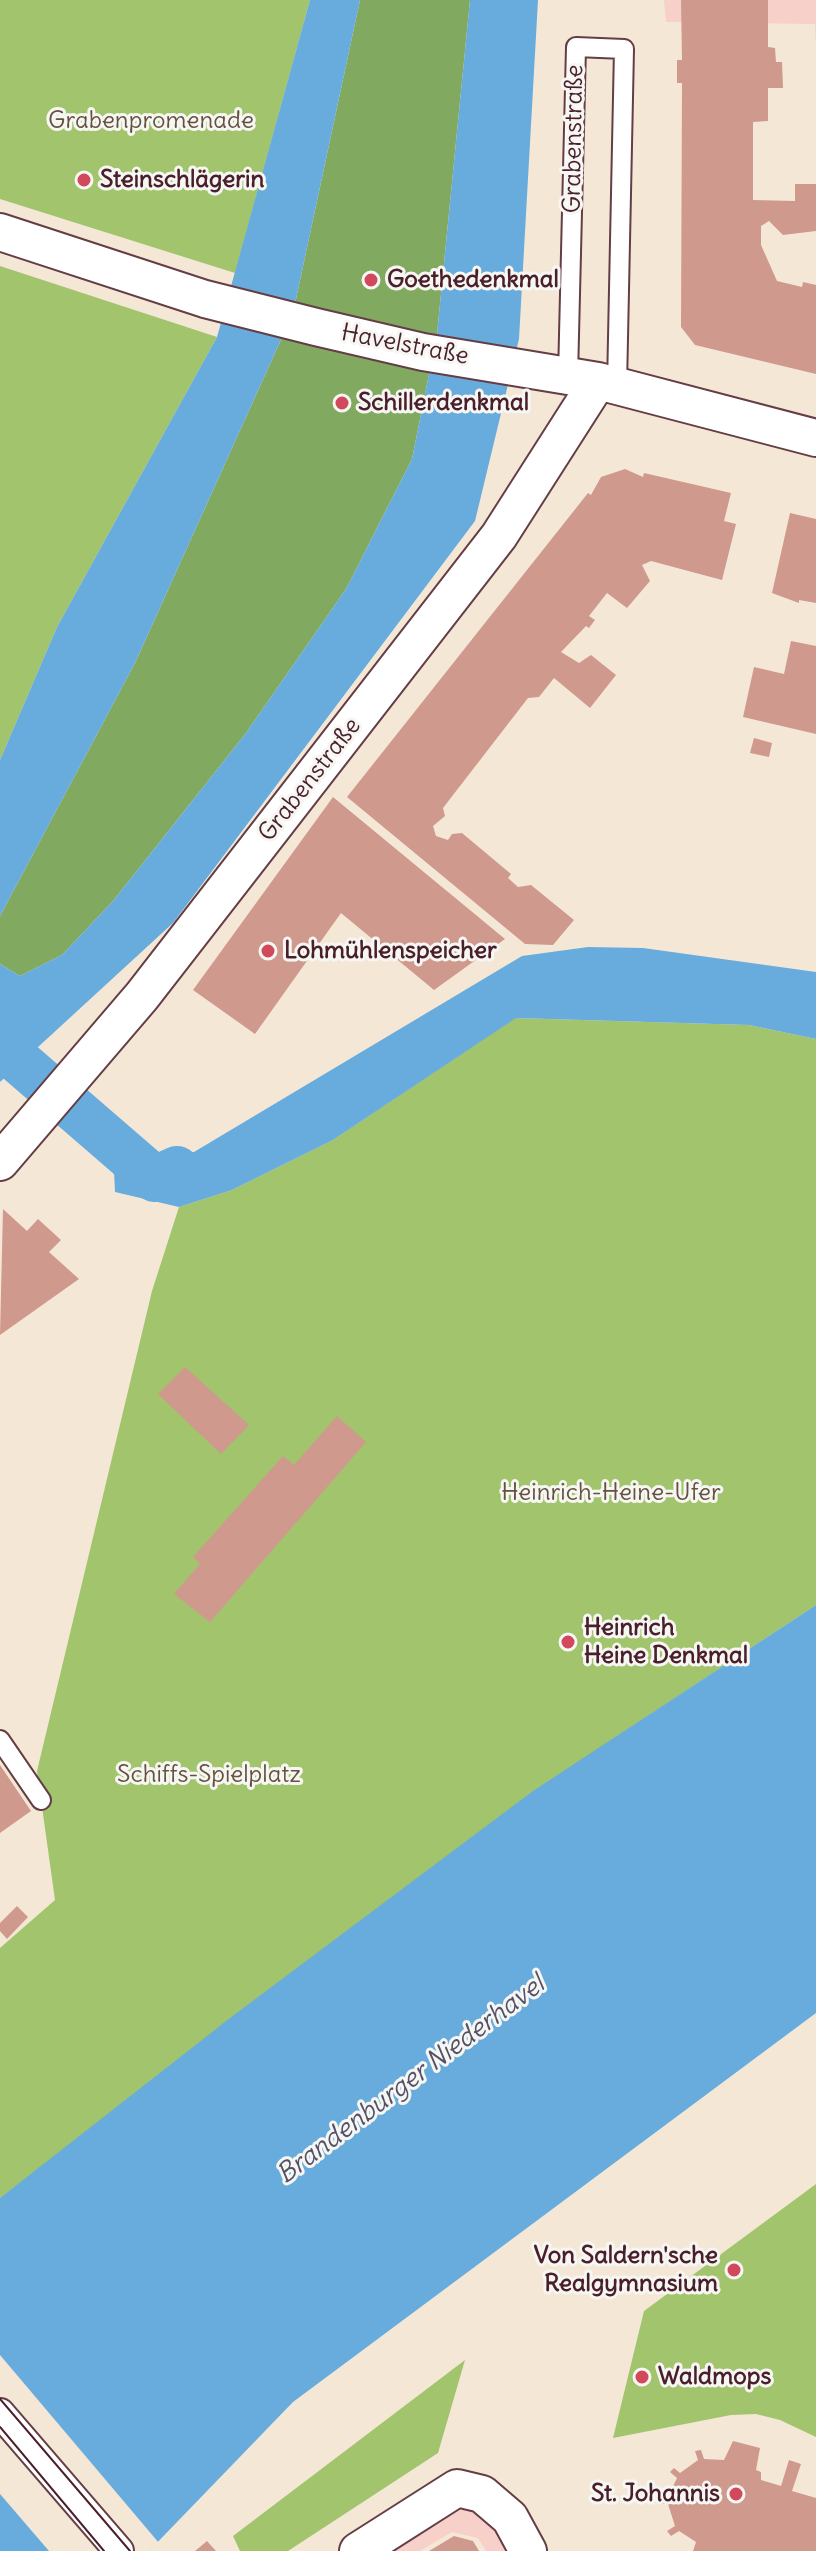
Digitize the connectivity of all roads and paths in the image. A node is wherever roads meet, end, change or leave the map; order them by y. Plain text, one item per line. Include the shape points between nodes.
1 (0, 232) edge
2 (595, 381) junction
3 (816, 438) edge
4 (4, 1158) edge
5 (0, 1740) edge
6 (41, 1800) dead end
7 (0, 2413) edge
8 (119, 2551) edge
9 (358, 2551) edge
10 (528, 2551) edge

1 - 2 street, Havelstraße via 205,299 316,327 423,352
2 - 2 lane, Grabenstraße via 624,49 576,47
2 - 3 street, Havelstraße
2 - 4 street, Grabenstraße via 499,536 181,947
5 - 6 lane
7 - 8 street
9 - 10 street via 457,2488 482,2494 510,2518

